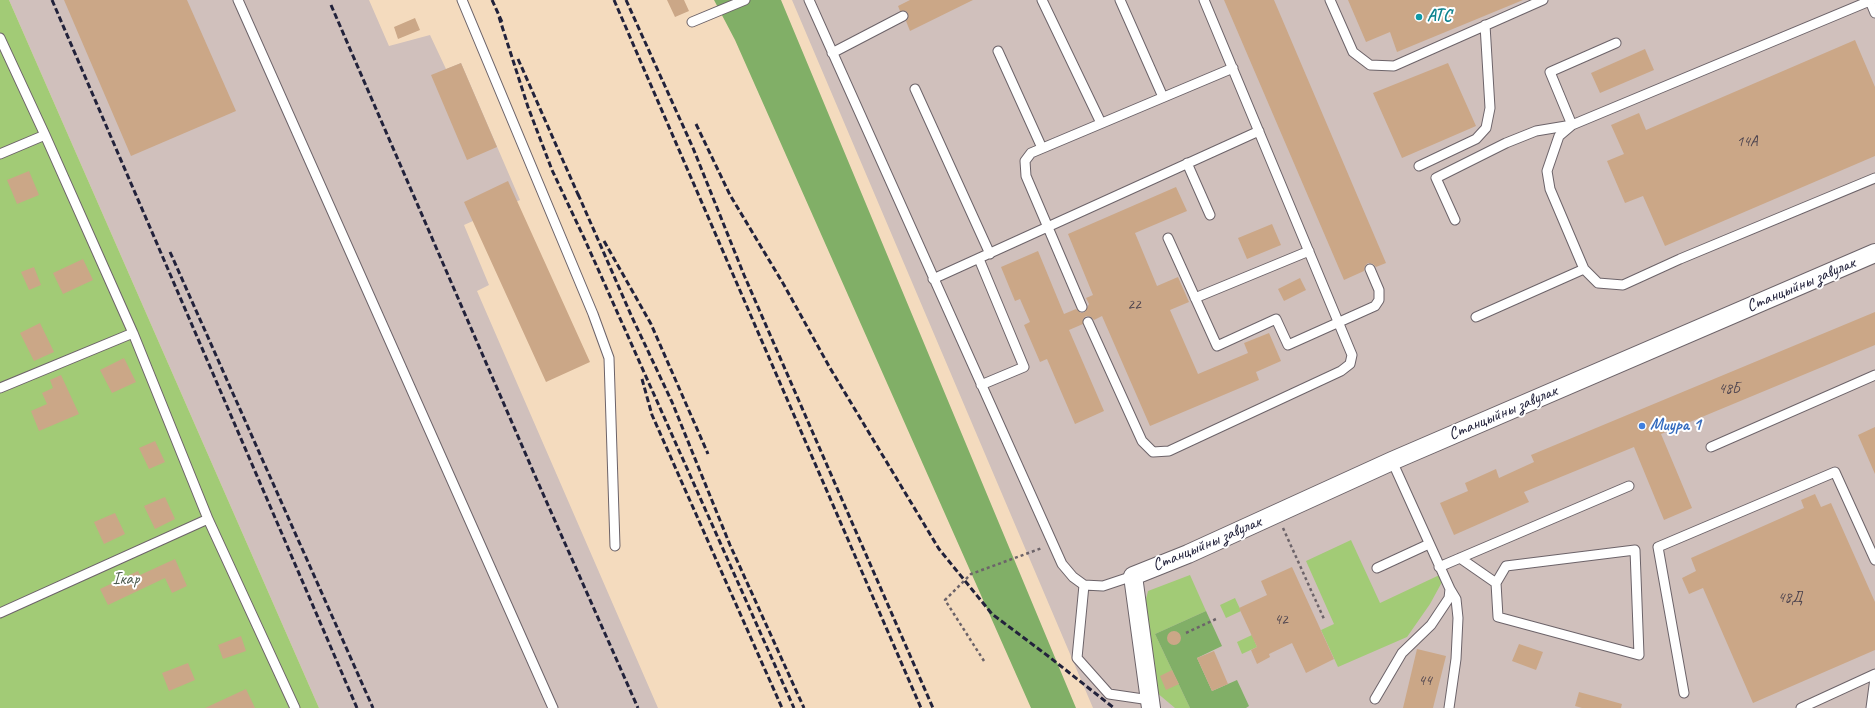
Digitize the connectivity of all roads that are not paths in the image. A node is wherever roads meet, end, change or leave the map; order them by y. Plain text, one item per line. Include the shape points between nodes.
1 (238, 0) edge
2 (462, 0) edge
3 (745, 0) edge
4 (809, 0) edge
5 (1042, 0) edge
6 (1120, 0) edge
7 (1204, 0) edge
8 (1330, 0) edge
9 (1543, 0) edge
10 (1871, 0) edge
11 (1875, 13) edge
12 (903, 16) dead end
13 (692, 22) dead end
14 (1486, 25) junction
15 (0, 38) edge
16 (1616, 43) dead end
17 (998, 51) dead end
18 (832, 53) junction
19 (1233, 68) junction
20 (915, 89) dead end
21 (1163, 97) junction
22 (1102, 123) junction
23 (1572, 125) junction
24 (1259, 131) junction
25 (45, 135) junction
26 (1042, 148) junction
27 (0, 154) edge
28 (1187, 163) junction
29 (1419, 166) dead end
30 (1875, 178) edge
31 (1210, 215) dead end
32 (1455, 220) dead end
33 (1047, 228) junction
34 (1168, 238) dead end
35 (1309, 251) junction
36 (1875, 253) edge
37 (990, 254) junction
38 (979, 259) junction
39 (1370, 269) dead end
40 (1584, 269) junction
41 (934, 278) junction
42 (1195, 298) junction
43 (1082, 307) dead end
44 (1476, 318) dead end
45 (1088, 322) dead end
46 (1339, 322) junction
47 (132, 333) junction
48 (1875, 375) edge
49 (981, 385) junction
50 (0, 388) edge
51 (1711, 447) dead end
52 (1392, 461) junction
53 (1629, 486) dead end
54 (208, 519) junction
55 (1429, 544) junction
56 (615, 546) dead end
57 (1460, 558) junction
58 (1875, 560) edge
59 (1440, 567) junction
60 (1377, 568) dead end
61 (1133, 576) junction
62 (1496, 583) junction
63 (1084, 584) junction
64 (1450, 589) junction
65 (0, 613) edge
66 (1875, 674) edge
67 (1875, 678) edge
68 (1684, 693) dead end
69 (1375, 699) dead end
70 (1150, 704) edge
71 (295, 708) edge
72 (553, 708) edge
73 (1449, 708) edge
74 (1801, 708) edge
75 (1871, 708) edge

1 - 72 lane
2 - 56 lane via 609,358
3 - 13 lane
4 - 18 lane
5 - 22 lane
6 - 21 lane
7 - 19 lane
8 - 14 lane via 1353,52 1370,65 1394,66
9 - 14 lane
10 - 11 lane
10 - 23 lane
12 - 18 lane
14 - 29 lane via 1490,108 1486,128 1476,138
15 - 25 lane
16 - 23 lane via 1550,72
17 - 26 lane
18 - 41 lane
19 - 21 lane
19 - 24 lane
20 - 37 lane
21 - 22 lane
22 - 26 lane
23 - 32 lane via 1536,131 1436,178
23 - 40 lane via 1559,136 1547,171 1550,189
24 - 28 lane
24 - 35 lane
25 - 27 lane
25 - 47 lane
26 - 33 lane via 1031,153 1025,161 1026,176
28 - 31 lane
28 - 33 lane
30 - 40 lane via 1623,285 1598,283
33 - 37 lane
33 - 43 lane
34 - 42 lane
35 - 42 lane
35 - 46 lane
36 - 52 street, Станцыйны завулак
37 - 38 lane
38 - 41 lane
38 - 49 lane via 1024,367
39 - 46 lane via 1379,290 1379,300 1375,306
40 - 44 lane
41 - 49 lane
42 - 46 lane via 1217,346 1276,319 1288,345
45 - 46 lane via 1142,441 1153,452 1169,452 1341,371 1350,364 1352,355
47 - 50 lane
47 - 54 lane
48 - 51 lane
49 - 63 lane via 1062,564 1073,577
52 - 55 lane
52 - 61 street, Станцыйны завулак via 1188,554
53 - 57 lane
54 - 65 lane
54 - 71 lane
55 - 59 lane
55 - 60 lane
57 - 59 lane
57 - 62 lane
58 - 68 lane via 1835,472 1658,547
59 - 64 lane
61 - 63 lane via 1103,586
61 - 70 street
62 - 62 lane via 1498,617 1639,655 1635,550 1506,566
63 - 70 lane via 1077,658 1109,694
64 - 69 lane via 1449,598 1431,625 1402,653
64 - 73 lane via 1456,599 1458,618 1456,659
66 - 74 lane
67 - 75 lane

